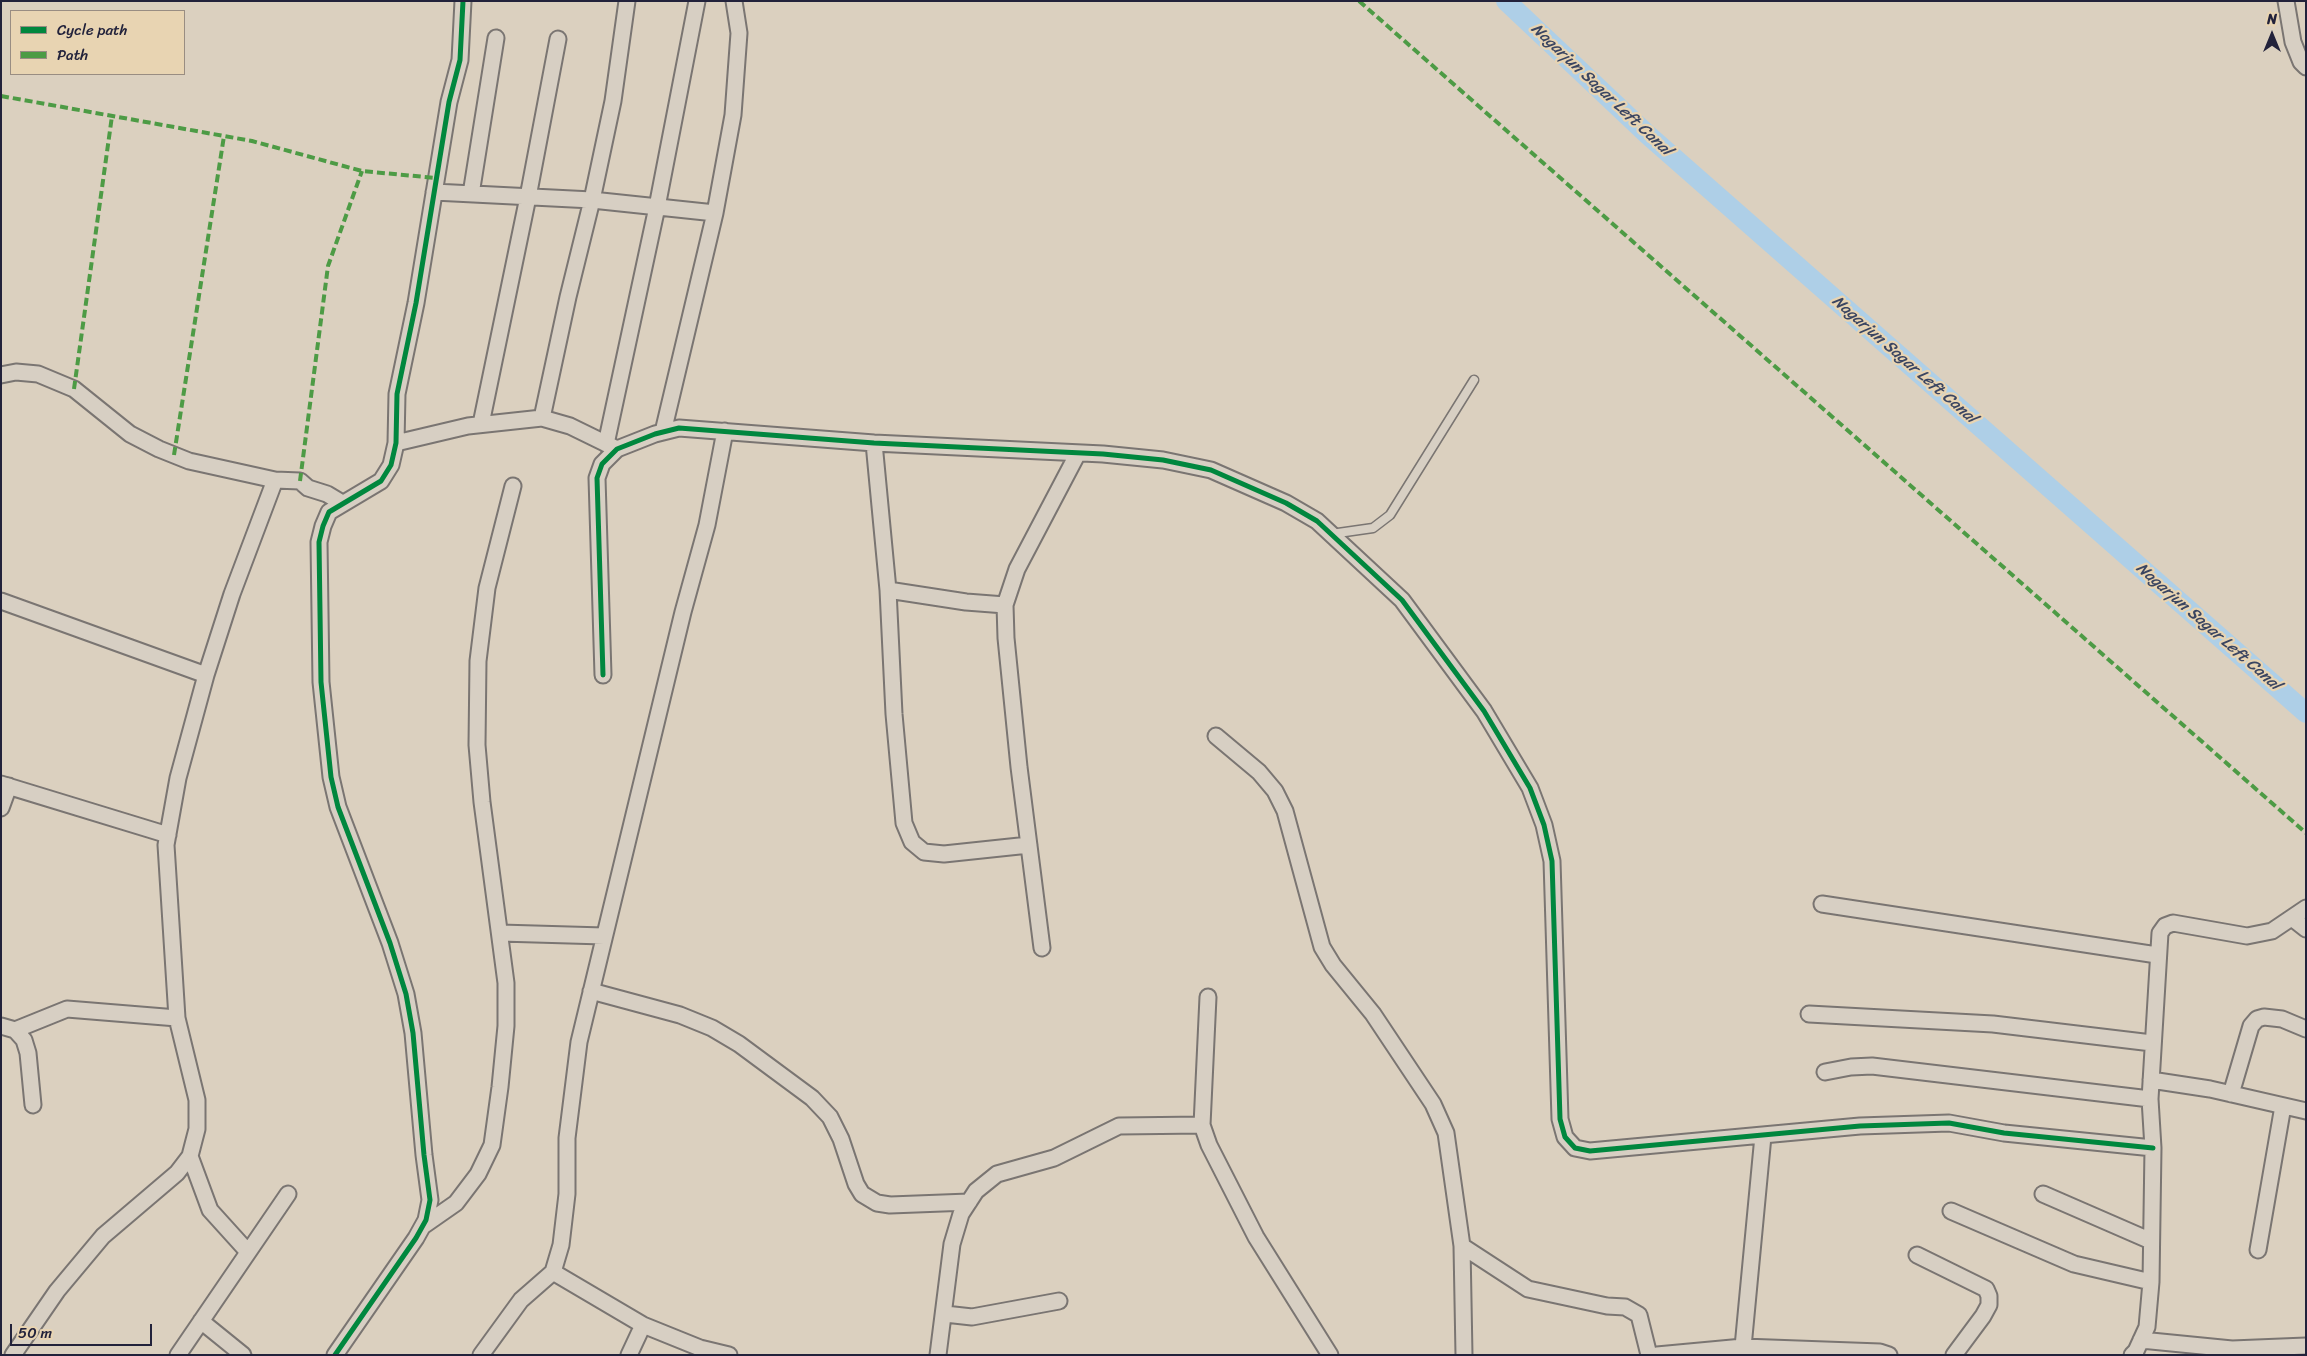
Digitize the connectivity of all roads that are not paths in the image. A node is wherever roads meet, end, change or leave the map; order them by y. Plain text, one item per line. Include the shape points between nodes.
1 (463, 1) edge
2 (627, 1) edge
3 (697, 1) edge
4 (734, 1) edge
5 (2286, 1) edge
6 (496, 38) dead end
7 (558, 39) dead end
8 (2306, 67) edge
9 (434, 192) junction
10 (470, 194) junction
11 (528, 197) junction
12 (592, 200) junction
13 (657, 207) junction
14 (715, 213) junction
15 (1, 375) edge
16 (1474, 380) dead end
17 (542, 418) junction
18 (481, 424) junction
19 (725, 431) junction
20 (663, 432) junction
21 (874, 442) junction
22 (396, 444) junction
23 (612, 447) junction
24 (1078, 453) junction
25 (275, 480) junction
26 (513, 486) dead end
27 (342, 503) junction
28 (1330, 535) junction
29 (888, 590) junction
30 (1, 601) edge
31 (1006, 605) junction
32 (603, 674) dead end
33 (206, 675) junction
34 (1216, 736) dead end
35 (5, 785) edge
36 (1, 808) edge
37 (168, 836) junction
38 (1029, 845) junction
39 (1822, 904) dead end
40 (2306, 908) edge
41 (2292, 918) junction
42 (2306, 929) edge
43 (500, 933) junction
44 (604, 936) junction
45 (1042, 948) dead end
46 (2157, 955) junction
47 (591, 991) junction
48 (1208, 997) dead end
49 (1809, 1014) dead end
50 (177, 1018) junction
51 (8, 1028) edge
52 (2306, 1029) edge
53 (2152, 1043) junction
54 (1825, 1072) dead end
55 (2151, 1080) junction
56 (2231, 1094) junction
57 (2150, 1099) junction
58 (33, 1105) dead end
59 (2283, 1106) junction
60 (2306, 1111) edge
61 (1202, 1125) junction
62 (1763, 1136) junction
63 (2153, 1148) junction
64 (190, 1156) junction
65 (288, 1194) dead end
66 (2043, 1194) dead end
67 (969, 1202) junction
68 (1951, 1211) dead end
69 (423, 1226) junction
70 (2151, 1241) junction
71 (1462, 1246) junction
72 (2258, 1250) dead end
73 (248, 1252) junction
74 (1917, 1254) dead end
75 (553, 1272) junction
76 (2151, 1282) junction
77 (1059, 1301) dead end
78 (945, 1314) junction
79 (201, 1321) junction
80 (643, 1325) junction
81 (2141, 1340) junction
82 (2306, 1346) edge
83 (1743, 1347) junction
84 (12, 1355) edge
85 (178, 1355) edge
86 (243, 1355) edge
87 (335, 1355) edge
88 (481, 1355) edge
89 (629, 1355) edge
90 (729, 1355) edge
91 (938, 1355) edge
92 (1330, 1355) edge
93 (1464, 1355) edge
94 (1649, 1355) edge
95 (1656, 1355) edge
96 (1889, 1355) edge
97 (1954, 1355) edge
98 (2132, 1355) edge

1 - 9 street via 460,60 449,102
2 - 12 street via 612,101
3 - 13 street
4 - 14 street via 739,33 733,115
5 - 8 street via 2293,42
6 - 10 street
7 - 11 street
9 - 10 street
9 - 22 street via 397,394
10 - 11 street
11 - 12 street
11 - 18 street
12 - 13 street
12 - 17 street
13 - 14 street
13 - 23 street
14 - 20 street
15 - 25 street via 16,372 38,374 74,389 130,434 159,449 189,461
16 - 28 lane via 1390,515 1373,528
17 - 18 street
17 - 23 street via 570,426
18 - 22 street
19 - 20 street via 679,428
19 - 21 street
19 - 44 street via 707,525
20 - 23 street
21 - 24 street
21 - 29 street
22 - 27 street via 381,481
23 - 32 street via 596,478
24 - 28 street via 1163,460 1210,470 1286,503
24 - 31 street via 1017,569
25 - 27 street via 300,481
25 - 33 street via 232,594
26 - 43 street via 487,588 478,661 478,755
27 - 69 street via 329,512 319,542 321,682 331,777 338,807 406,994 430,1200
28 - 62 street via 1402,600 1484,711 1530,788 1544,825 1552,861 1560,1119 1565,1137 1575,1148 1590,1151
29 - 31 street
29 - 38 street via 904,823 912,842 924,852 944,854
30 - 33 street
31 - 38 street via 1006,638
33 - 37 street via 178,778
34 - 71 street via 1275,790 1285,811 1322,947 1373,1014 1432,1104 1446,1133
35 - 36 street
35 - 37 street
37 - 50 street
38 - 45 street
39 - 46 street
40 - 41 street
41 - 42 street
41 - 46 street via 2272,931 2247,936 2173,923 2160,933
43 - 44 street
43 - 69 street via 506,983 506,1026 492,1146 478,1174 456,1203
44 - 47 street
46 - 53 street
47 - 67 street via 680,1015 712,1028 812,1098 830,1118 841,1139 862,1194 877,1203
47 - 75 street via 579,1042 567,1138 567,1194 562,1245
48 - 61 street
49 - 53 street via 1993,1024
50 - 51 street via 67,1009
50 - 64 street via 197,1100 197,1129
51 - 58 street via 24,1040
52 - 56 street via 2282,1019 2257,1019 2251,1026
53 - 55 street
54 - 57 street via 1851,1066 1872,1066
55 - 56 street
55 - 57 street
56 - 59 street
57 - 63 street
59 - 60 street
59 - 72 street
61 - 67 street via 1119,1126 1054,1158 997,1174 976,1191
61 - 92 street via 1209,1146 1256,1237
62 - 63 street via 1860,1126 1949,1123 2004,1133
62 - 83 street
63 - 70 street
64 - 73 street via 210,1210
64 - 84 street via 177,1173 103,1236 57,1291
65 - 73 street
66 - 70 street
67 - 78 street via 961,1214 952,1244
68 - 76 street via 2074,1264
69 - 87 street
70 - 76 street
71 - 93 street
71 - 94 street via 1528,1289 1625,1307 1639,1315
73 - 79 street
74 - 97 street via 1986,1289 1989,1296 1983,1316
75 - 80 street
75 - 88 street via 521,1300
76 - 81 street via 2147,1327
77 - 78 street via 972,1317
78 - 91 street
79 - 85 street
79 - 86 street
80 - 89 street
80 - 90 street via 700,1348
81 - 82 street via 2232,1349
81 - 98 street
83 - 95 street
83 - 96 street via 1880,1352

